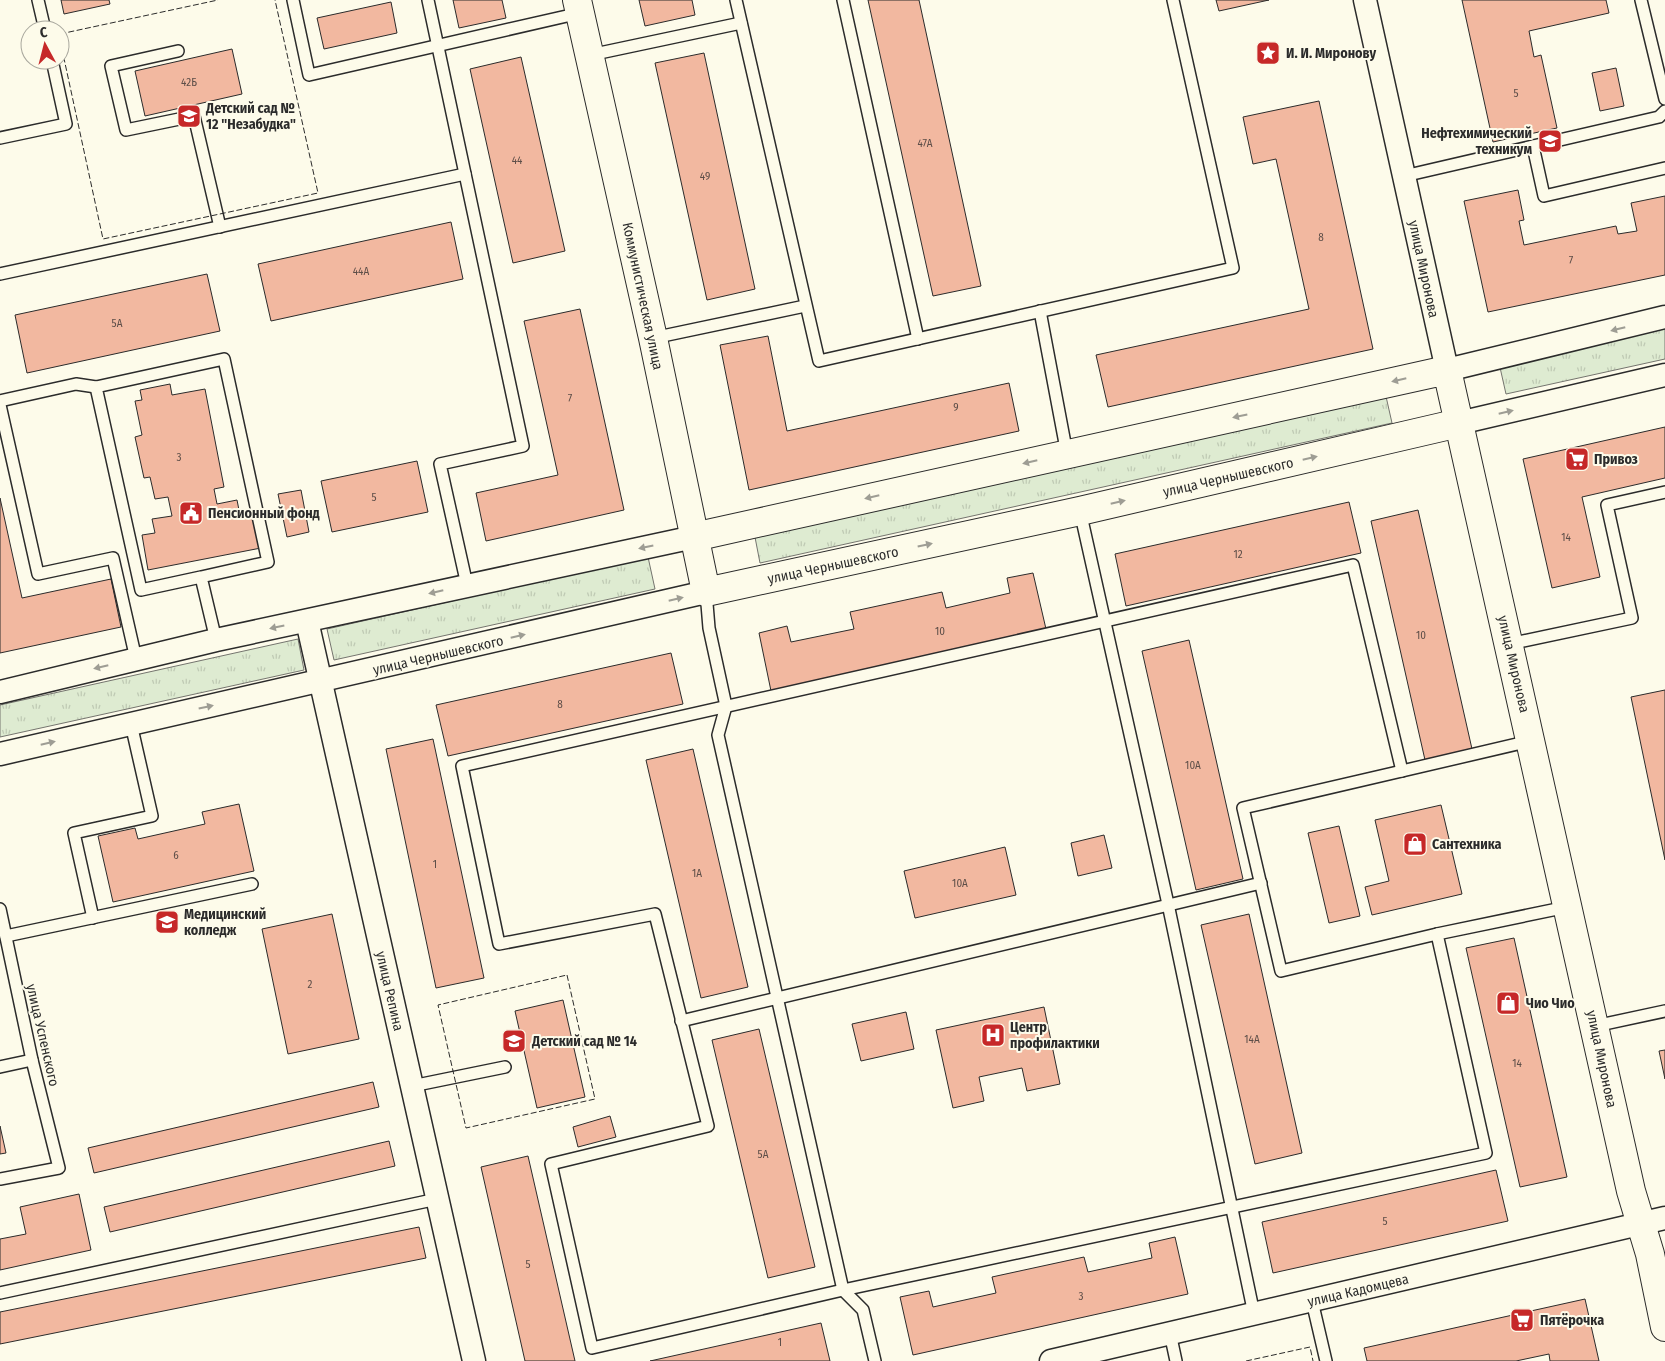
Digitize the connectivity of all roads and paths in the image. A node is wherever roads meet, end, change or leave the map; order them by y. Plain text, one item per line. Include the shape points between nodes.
1 (38, 0) edge
2 (293, 0) edge
3 (428, 0) edge
4 (736, 0) edge
5 (843, 0) edge
6 (1172, 0) edge
7 (1365, 0) edge
8 (1642, 0) edge
9 (579, 7) edge
10 (43, 20) edge
11 (741, 23) junction
12 (437, 46) junction
13 (178, 51) dead end
14 (590, 55) junction
15 (54, 70) edge
16 (1665, 99) edge
17 (1665, 111) edge
18 (0, 138) edge
19 (1533, 146) junction
20 (1665, 168) edge
21 (465, 174) junction
22 (1404, 176) junction
23 (220, 226) junction
24 (0, 274) edge
25 (805, 306) junction
26 (1040, 311) junction
27 (1665, 317) edge
28 (653, 338) junction
29 (918, 339) junction
30 (1446, 370) junction
31 (1665, 375) edge
32 (96, 387) junction
33 (0, 401) edge
34 (0, 405) edge
35 (1459, 423) junction
36 (1067, 454) junction
37 (1665, 492) edge
38 (1080, 511) junction
39 (694, 537) junction
40 (201, 577) junction
41 (467, 585) junction
42 (706, 592) junction
43 (307, 621) junction
44 (1104, 621) junction
45 (216, 640) junction
46 (1509, 644) junction
47 (136, 659) junction
48 (320, 682) junction
49 (0, 692) edge
50 (726, 706) junction
51 (131, 724) junction
52 (1531, 740) junction
53 (0, 754) edge
54 (1402, 771) junction
55 (1261, 883) junction
56 (252, 884) dead end
57 (1168, 904) junction
58 (1569, 906) junction
59 (0, 910) edge
60 (93, 918) junction
61 (1436, 934) junction
62 (6, 936) junction
63 (776, 998) junction
64 (1665, 1011) edge
65 (681, 1021) junction
66 (1595, 1026) junction
67 (32, 1060) junction
68 (0, 1067) edge
69 (505, 1067) dead end
70 (412, 1086) junction
71 (0, 1179) edge
72 (437, 1199) junction
73 (1233, 1208) junction
74 (1652, 1221) edge
75 (843, 1290) junction
76 (0, 1292) edge
77 (1312, 1301) junction
78 (1254, 1314) junction
79 (1665, 1327) edge
80 (1170, 1333) junction
81 (474, 1361) edge
82 (875, 1361) edge
83 (1051, 1361) edge
84 (1176, 1361) edge
85 (1326, 1361) edge

1 - 10 lane
2 - 12 lane via 309,75
3 - 12 lane
4 - 11 lane
5 - 29 lane
6 - 26 lane via 1233,268
7 - 22 street, улица Миронова
8 - 16 lane
9 - 12 lane
9 - 14 main road, Коммунистическая улица
11 - 14 lane
11 - 25 lane
12 - 21 lane
13 - 23 lane via 111,66 126,130 194,116
14 - 28 main road, Коммунистическая улица
15 - 18 lane via 66,124
17 - 19 lane via 1659,117
19 - 20 lane via 1544,196
19 - 22 lane
21 - 23 lane
21 - 41 lane via 523,446 440,464
22 - 30 street, улица Миронова
23 - 24 lane
25 - 28 lane
25 - 29 lane via 819,361
26 - 29 lane
26 - 36 lane
27 -> 30 street
28 - 39 main road, Коммунистическая улица
30 - 35 main road, улица Миронова
30 -> 36 main road
35 -> 31 street, улица Чернышевского
32 - 33 lane via 76,384
32 - 40 lane via 140,590
32 - 40 lane via 224,359 268,562
34 - 47 lane via 38,574 113,558
38 -> 35 main road, улица Чернышевского
35 - 46 main road, улица Миронова
36 -> 39 main road
37 - 46 lane via 1607,505 1632,618
42 -> 38 main road, улица Чернышевского
38 - 44 lane
39 -> 41 street
39 - 42 main road, Коммунистическая улица
40 - 45 lane
41 -> 43 street
48 -> 42 street, улица Чернышевского
42 - 50 lane via 709,628
43 -> 45 street
43 - 48 street, улица Репина
44 - 50 lane
44 - 54 lane via 1353,565
44 - 57 lane
45 - 47 street
46 - 52 main road, улица Миронова
47 -> 49 street
51 -> 48 street, улица Чернышевского
48 - 70 street, улица Репина
50 - 63 lane via 718,735
50 - 65 lane via 462,766 499,944 655,914
53 -> 51 street, улица Чернышевского
51 - 60 lane via 152,816 74,833
52 - 54 lane
52 - 58 main road, улица Миронова
54 - 55 lane via 1243,808
55 - 57 lane
55 - 61 lane via 1282,971
56 - 60 lane
57 - 63 lane
57 - 73 lane
58 - 61 lane
58 - 66 main road, улица Миронова
59 - 62 lane, улица Успенского
60 - 62 lane
61 - 73 lane via 1486,1153
62 - 67 lane, улица Успенского
63 - 65 lane
63 - 75 lane
64 - 66 lane
65 - 75 lane via 708,1126 551,1164 592,1348
66 - 74 main road, улица Миронова
67 - 68 lane
67 - 71 lane, улица Успенского via 59,1168
69 - 70 lane
70 - 72 street, улица Репина
72 - 76 lane
72 - 81 street, улица Репина
73 - 75 lane
73 - 78 lane
74 - 77 street, улица Кадомцева
74 - 79 main road, улица Миронова via 1650,1254
75 - 82 lane via 863,1310
77 - 78 street, улица Кадомцева
77 - 85 lane
78 - 80 street, улица Кадомцева
80 - 83 street, улица Кадомцева
80 - 84 lane

